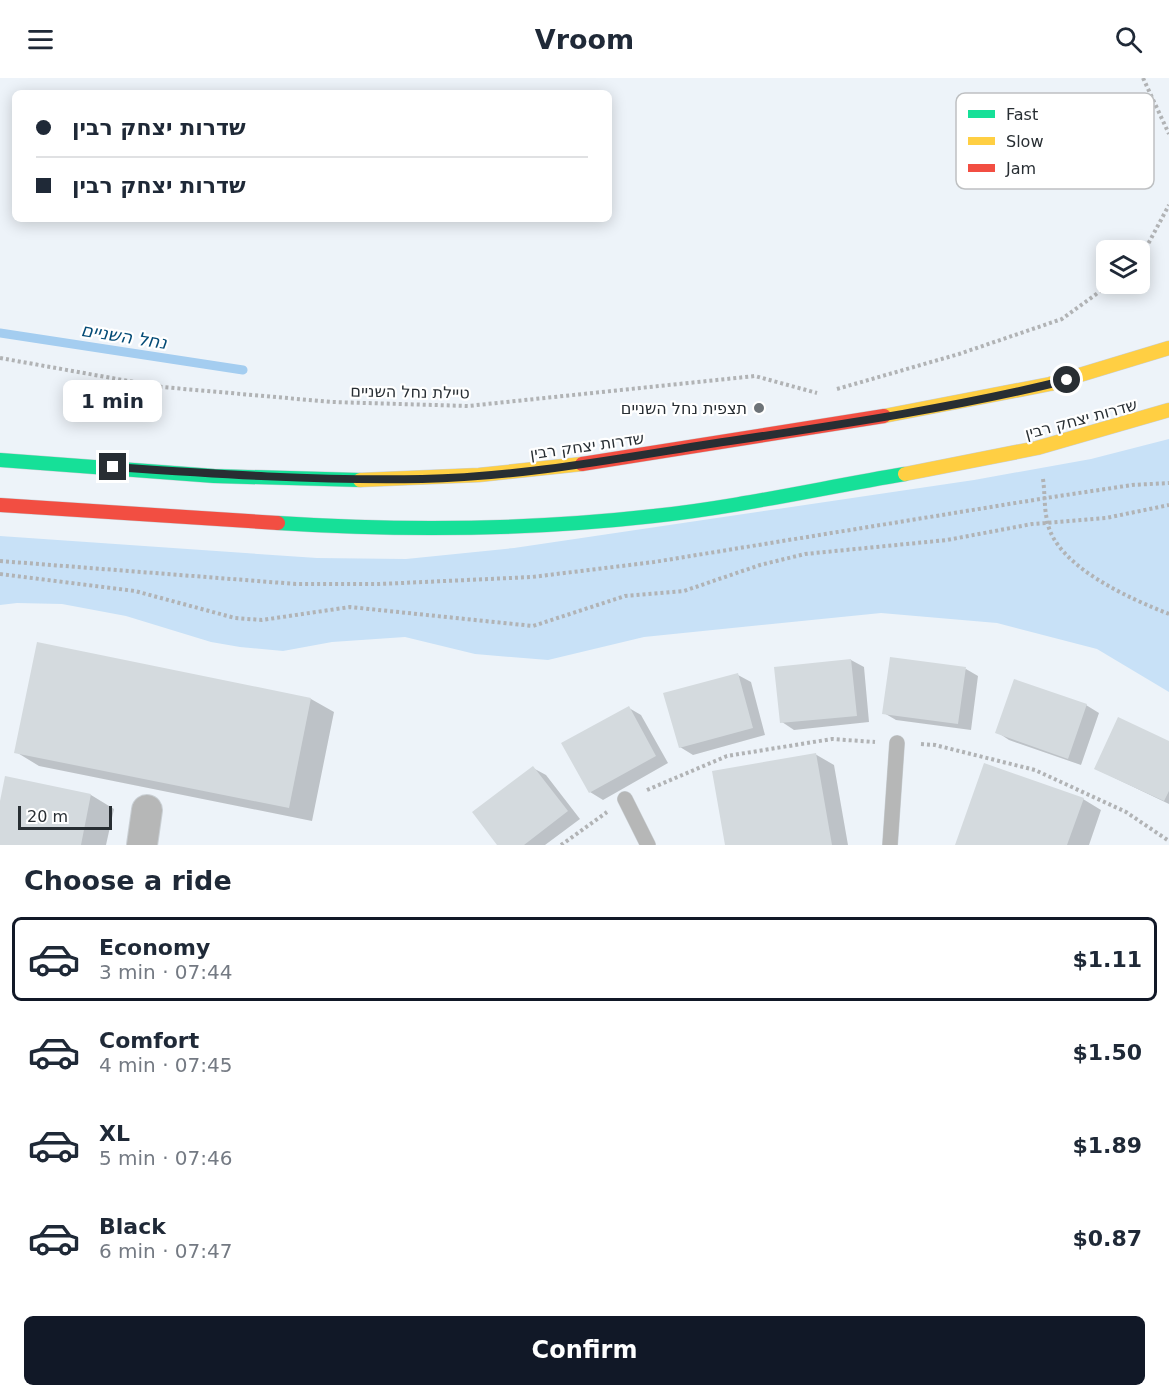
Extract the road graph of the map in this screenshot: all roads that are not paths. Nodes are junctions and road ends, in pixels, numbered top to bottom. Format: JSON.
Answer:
{"nodes":[{"id":1,"x":1169,"y":348,"type":"edge"},
{"id":2,"x":1169,"y":410,"type":"edge"},
{"id":3,"x":0,"y":460,"type":"edge"},
{"id":4,"x":0,"y":505,"type":"edge"},
{"id":5,"x":897,"y":743,"type":"road end"},
{"id":6,"x":625,"y":799,"type":"road end"},
{"id":7,"x":147,"y":810,"type":"dead end"},
{"id":8,"x":142,"y":845,"type":"edge"},
{"id":9,"x":648,"y":845,"type":"edge"},
{"id":10,"x":890,"y":845,"type":"edge"}],
"edges":[{"from":1,"to":3,"type":"main road","name":"שדרות יצחק רבין"},
{"from":2,"to":4,"type":"main road","name":"שדרות יצחק רבין"},
{"from":5,"to":10,"type":"lane"},
{"from":6,"to":9,"type":"lane"},
{"from":7,"to":8,"type":"street"}]}
